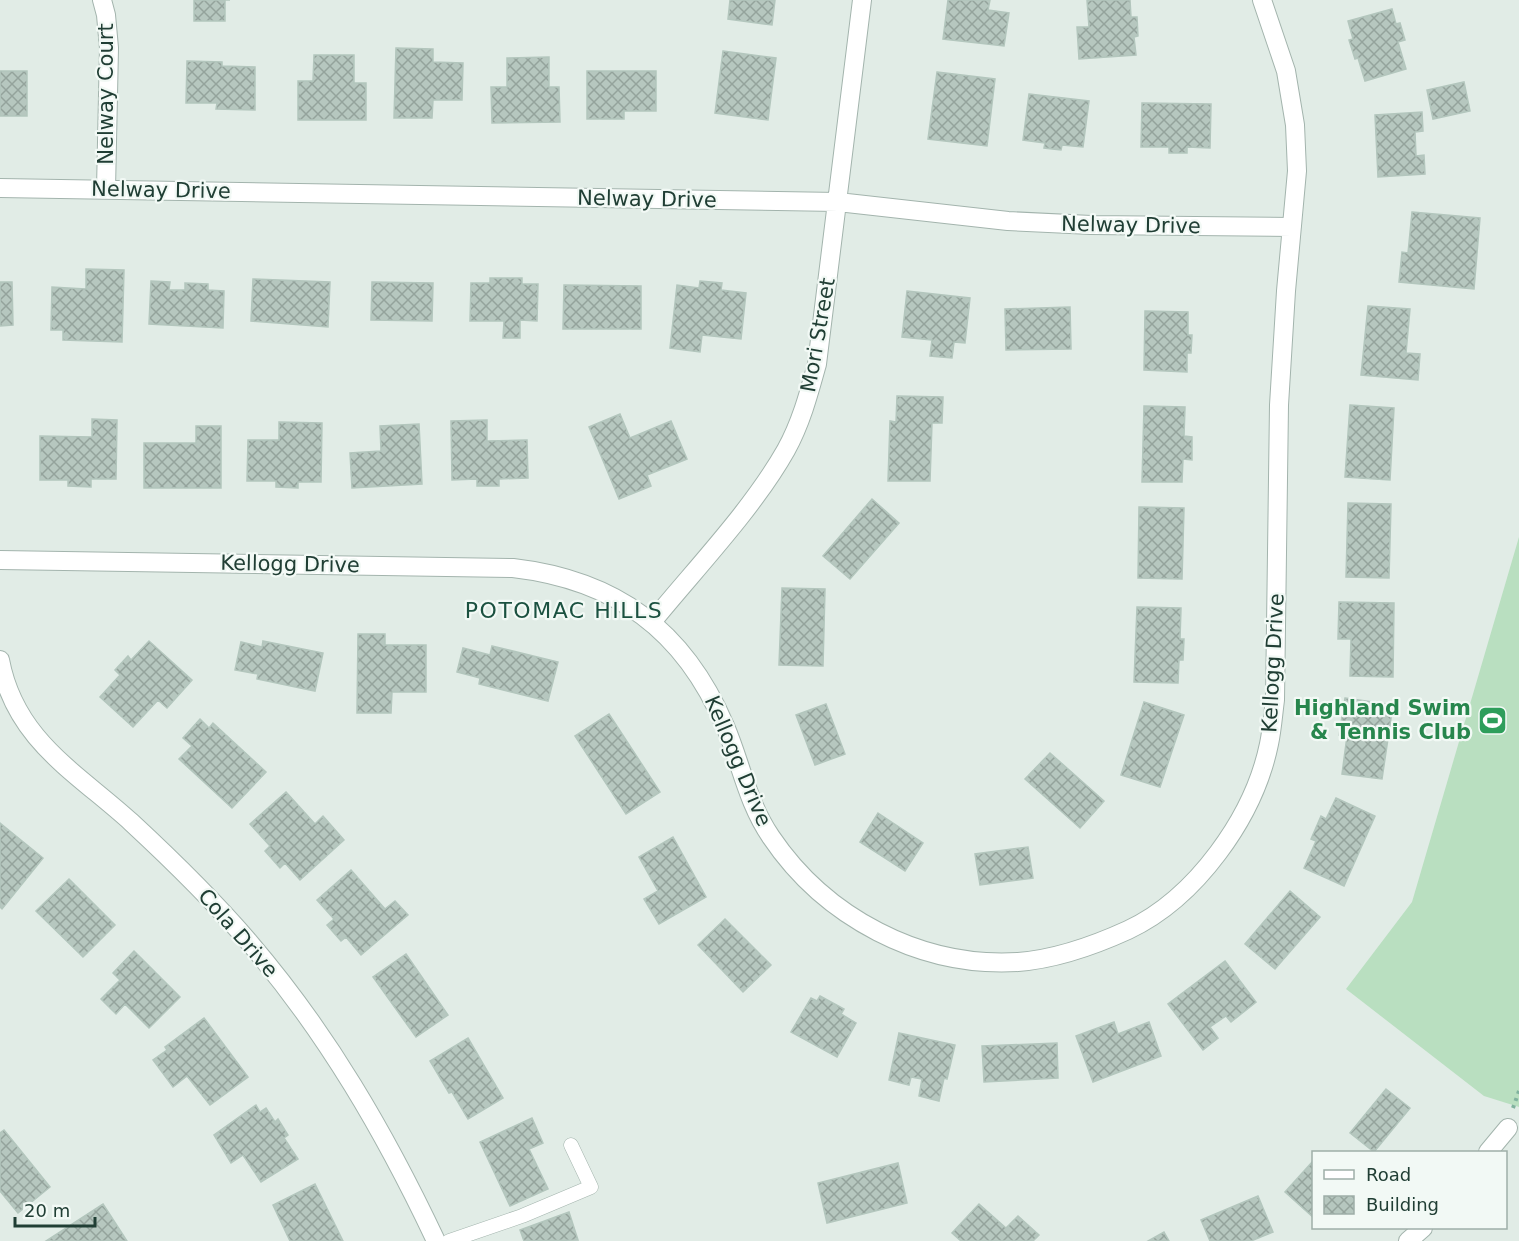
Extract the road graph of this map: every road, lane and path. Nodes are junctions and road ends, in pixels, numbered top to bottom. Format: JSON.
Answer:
{"nodes":[{"id":1,"x":102,"y":0,"type":"edge"},
{"id":2,"x":862,"y":0,"type":"edge"},
{"id":3,"x":1262,"y":0,"type":"edge"},
{"id":4,"x":0,"y":188,"type":"edge"},
{"id":5,"x":106,"y":189,"type":"junction"},
{"id":6,"x":838,"y":202,"type":"junction"},
{"id":7,"x":1292,"y":227,"type":"junction"},
{"id":8,"x":0,"y":560,"type":"edge"},
{"id":9,"x":652,"y":622,"type":"junction"},
{"id":10,"x":0,"y":660,"type":"edge"},
{"id":11,"x":1508,"y":1128,"type":"dead end"},
{"id":12,"x":571,"y":1145,"type":"dead end"},
{"id":13,"x":1489,"y":1151,"type":"edge"},
{"id":14,"x":1421,"y":1229,"type":"edge"},
{"id":15,"x":436,"y":1241,"type":"edge"},
{"id":16,"x":449,"y":1241,"type":"edge"},
{"id":17,"x":1408,"y":1241,"type":"edge"}],
"edges":[{"from":1,"to":5,"type":"street","name":"Nelway Court"},
{"from":2,"to":6,"type":"street","name":"Mori Street"},
{"from":3,"to":7,"type":"street","name":"Kellogg Drive"},
{"from":4,"to":5,"type":"street","name":"Nelway Drive"},
{"from":5,"to":6,"type":"street","name":"Nelway Drive"},
{"from":6,"to":7,"type":"street","name":"Nelway Drive"},
{"from":6,"to":9,"type":"street","name":"Mori Street"},
{"from":7,"to":9,"type":"street","name":"Kellogg Drive"},
{"from":8,"to":9,"type":"street","name":"Kellogg Drive"},
{"from":10,"to":15,"type":"street","name":"Cola Drive"},
{"from":11,"to":13,"type":"street"},
{"from":12,"to":16,"type":"lane"},
{"from":14,"to":17,"type":"street"}]}
